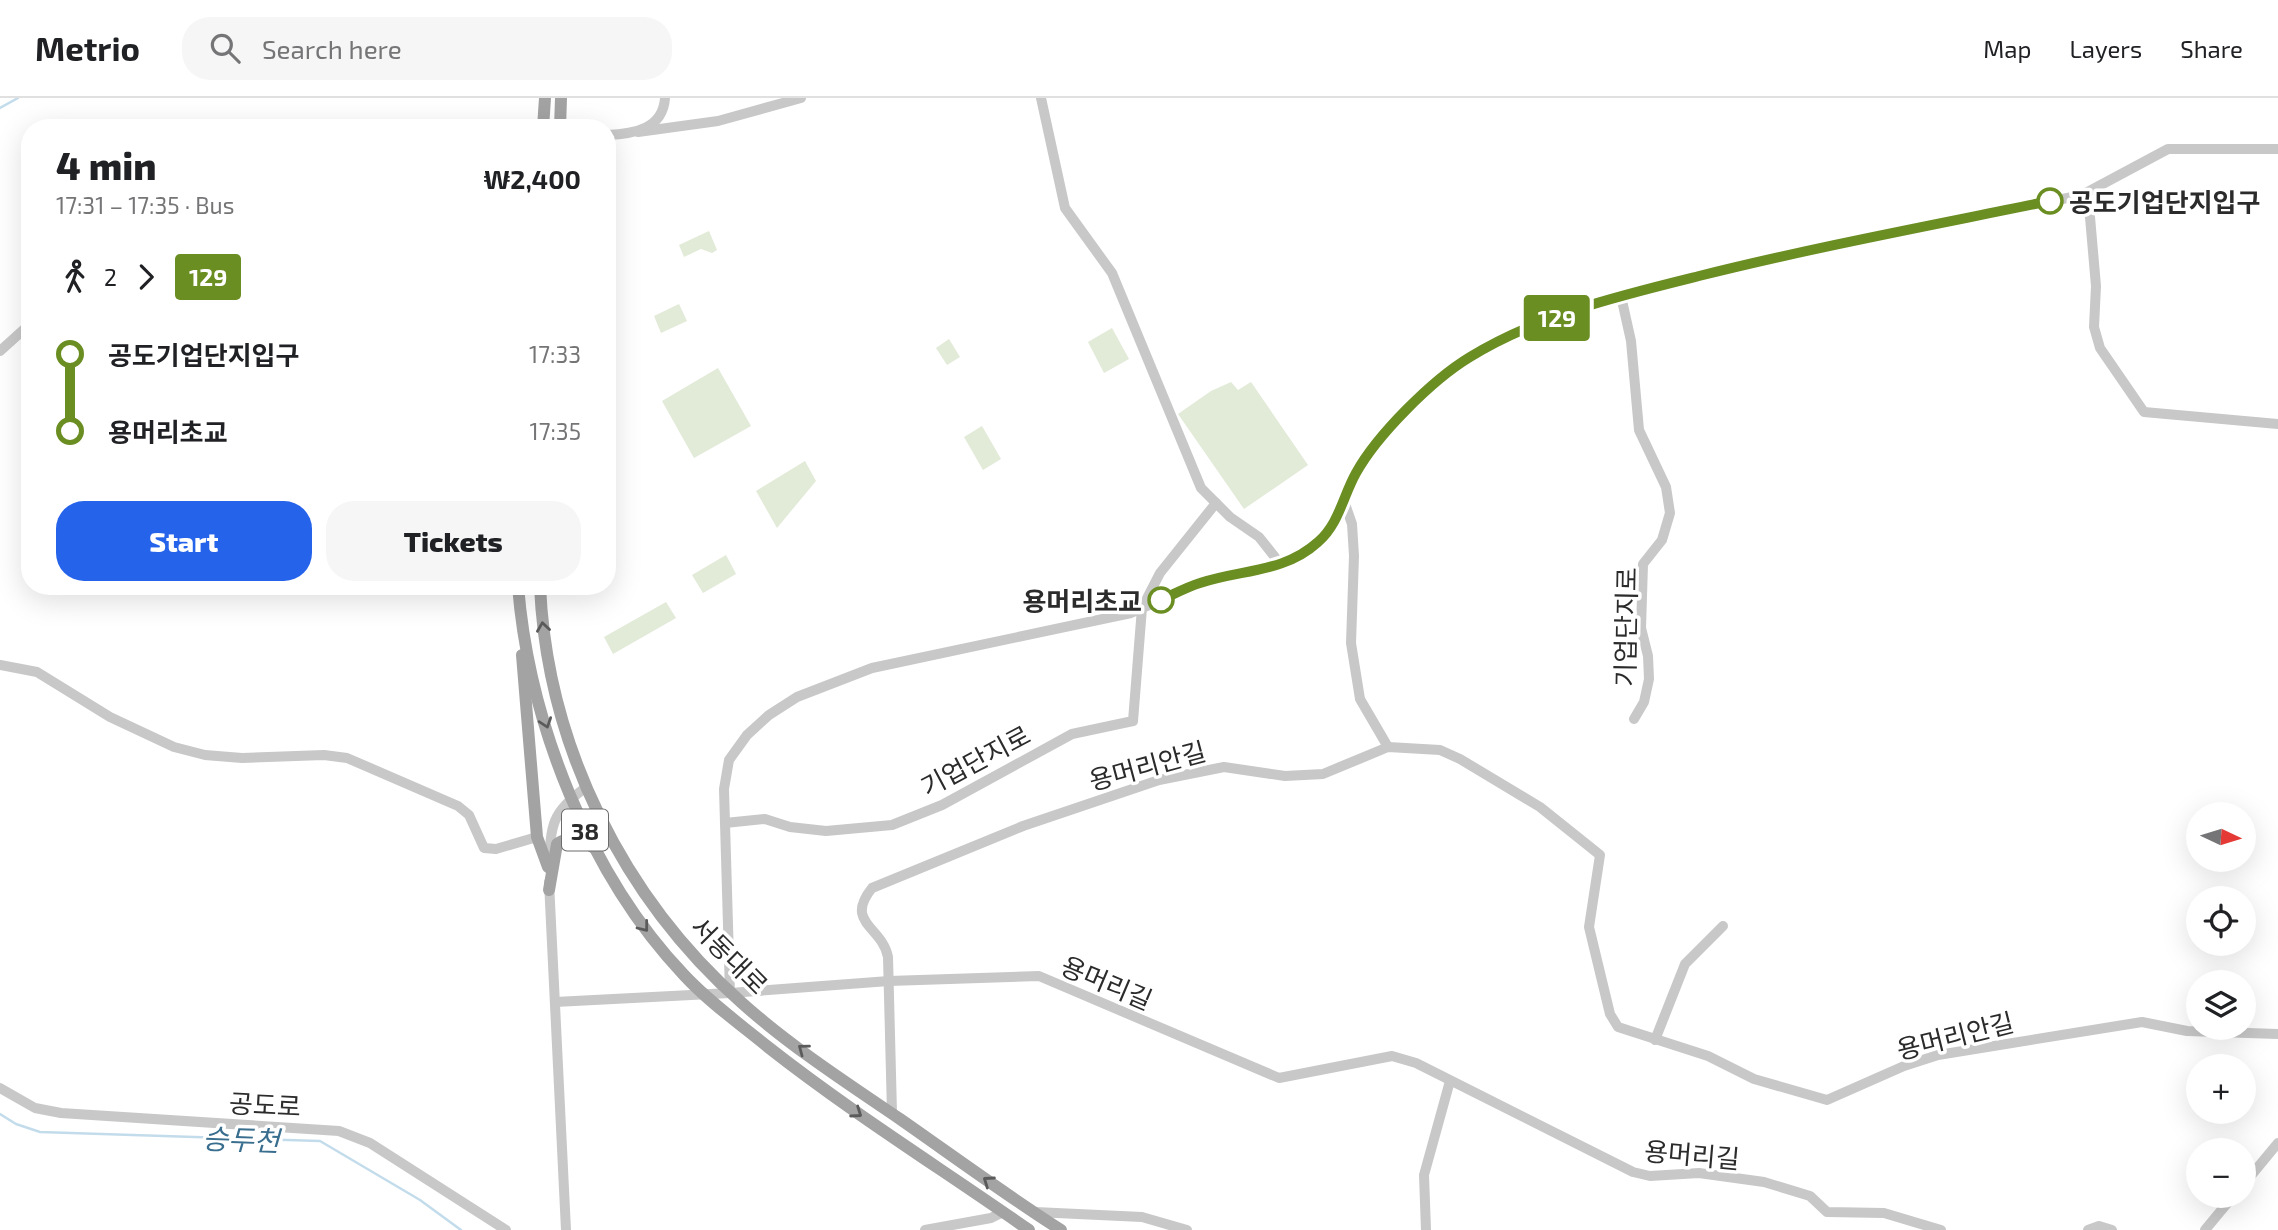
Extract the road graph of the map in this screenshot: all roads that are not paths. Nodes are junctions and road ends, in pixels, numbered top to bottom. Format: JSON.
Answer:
{"nodes":[{"id":1,"x":545,"y":98,"type":"edge"},
{"id":2,"x":561,"y":98,"type":"edge"},
{"id":3,"x":665,"y":98,"type":"edge"},
{"id":4,"x":801,"y":98,"type":"edge"},
{"id":5,"x":1041,"y":98,"type":"edge"},
{"id":6,"x":544,"y":119,"type":"edge"},
{"id":7,"x":560,"y":119,"type":"edge"},
{"id":8,"x":638,"y":132,"type":"junction"},
{"id":9,"x":616,"y":134,"type":"edge"},
{"id":10,"x":2278,"y":149,"type":"edge"},
{"id":11,"x":2082,"y":195,"type":"junction"},
{"id":12,"x":1621,"y":296,"type":"junction"},
{"id":13,"x":21,"y":332,"type":"edge"},
{"id":14,"x":0,"y":351,"type":"edge"},
{"id":15,"x":2278,"y":424,"type":"edge"},
{"id":16,"x":1344,"y":501,"type":"junction"},
{"id":17,"x":1216,"y":503,"type":"junction"},
{"id":18,"x":1282,"y":566,"type":"junction"},
{"id":19,"x":519,"y":595,"type":"edge"},
{"id":20,"x":541,"y":595,"type":"edge"},
{"id":21,"x":1142,"y":608,"type":"junction"},
{"id":22,"x":522,"y":634,"type":"junction"},
{"id":23,"x":0,"y":664,"type":"edge"},
{"id":24,"x":1634,"y":719,"type":"dead end"},
{"id":25,"x":1388,"y":747,"type":"junction"},
{"id":26,"x":585,"y":788,"type":"junction"},
{"id":27,"x":572,"y":798,"type":"junction"},
{"id":28,"x":725,"y":823,"type":"junction"},
{"id":29,"x":537,"y":837,"type":"junction"},
{"id":30,"x":596,"y":849,"type":"junction"},
{"id":31,"x":548,"y":867,"type":"junction"},
{"id":32,"x":549,"y":890,"type":"junction"},
{"id":33,"x":1723,"y":926,"type":"dead end"},
{"id":34,"x":889,"y":981,"type":"junction"},
{"id":35,"x":730,"y":993,"type":"junction"},
{"id":36,"x":707,"y":995,"type":"junction"},
{"id":37,"x":555,"y":1002,"type":"junction"},
{"id":38,"x":2278,"y":1034,"type":"edge"},
{"id":39,"x":1656,"y":1040,"type":"junction"},
{"id":40,"x":1450,"y":1081,"type":"junction"},
{"id":41,"x":0,"y":1088,"type":"edge"},
{"id":42,"x":891,"y":1114,"type":"junction"},
{"id":43,"x":2278,"y":1143,"type":"edge"},
{"id":44,"x":2256,"y":1170,"type":"edge"},
{"id":45,"x":2223,"y":1208,"type":"edge"},
{"id":46,"x":1008,"y":1216,"type":"junction"},
{"id":47,"x":1039,"y":1216,"type":"junction"},
{"id":48,"x":506,"y":1230,"type":"edge"},
{"id":49,"x":566,"y":1230,"type":"edge"},
{"id":50,"x":925,"y":1230,"type":"edge"},
{"id":51,"x":1029,"y":1230,"type":"edge"},
{"id":52,"x":1061,"y":1230,"type":"edge"},
{"id":53,"x":1187,"y":1230,"type":"edge"},
{"id":54,"x":1426,"y":1230,"type":"edge"},
{"id":55,"x":1941,"y":1230,"type":"edge"},
{"id":56,"x":2088,"y":1230,"type":"edge"},
{"id":57,"x":2112,"y":1230,"type":"edge"},
{"id":58,"x":2204,"y":1230,"type":"edge"}],
"edges":[{"from":1,"to":6,"type":"main road"},
{"from":2,"to":7,"type":"main road"},
{"from":3,"to":8,"type":"street"},
{"from":4,"to":8,"type":"street"},
{"from":5,"to":17,"type":"street"},
{"from":8,"to":9,"type":"street"},
{"from":10,"to":11,"type":"street"},
{"from":11,"to":12,"type":"street"},
{"from":11,"to":15,"type":"street"},
{"from":12,"to":16,"type":"street"},
{"from":12,"to":24,"type":"street","name":"기업단지로"},
{"from":13,"to":14,"type":"street"},
{"from":16,"to":18,"type":"street"},
{"from":16,"to":25,"type":"street"},
{"from":17,"to":18,"type":"street"},
{"from":17,"to":21,"type":"street"},
{"from":18,"to":21,"type":"street"},
{"from":19,"to":22,"type":"main road","name":"서동대로","number":"38"},
{"from":26,"to":20,"type":"main road","name":"서동대로","number":"38","one_way":true},
{"from":21,"to":28,"type":"street"},
{"from":21,"to":28,"type":"street","name":"기업단지로"},
{"from":22,"to":27,"type":"main road","name":"서동대로","number":"38","one_way":true},
{"from":22,"to":29,"type":"main road"},
{"from":23,"to":29,"type":"street"},
{"from":25,"to":34,"type":"street","name":"용머리안길"},
{"from":25,"to":39,"type":"street","name":"용머리안길"},
{"from":26,"to":27,"type":"street"},
{"from":26,"to":35,"type":"main road","name":"서동대로","number":"38"},
{"from":27,"to":30,"type":"main road","name":"서동대로","number":"38"},
{"from":27,"to":31,"type":"street"},
{"from":28,"to":35,"type":"street"},
{"from":29,"to":31,"type":"main road"},
{"from":30,"to":32,"type":"main road"},
{"from":30,"to":36,"type":"main road","name":"서동대로","number":"38","one_way":true},
{"from":31,"to":32,"type":"street"},
{"from":32,"to":37,"type":"street"},
{"from":33,"to":39,"type":"street"},
{"from":34,"to":35,"type":"street","name":"용머리길"},
{"from":34,"to":40,"type":"street","name":"용머리길"},
{"from":34,"to":42,"type":"street","name":"용머리안길"},
{"from":35,"to":36,"type":"street"},
{"from":42,"to":35,"type":"main road","name":"서동대로","number":"38","one_way":true},
{"from":36,"to":37,"type":"street"},
{"from":36,"to":46,"type":"main road","name":"서동대로","number":"38","one_way":true},
{"from":37,"to":49,"type":"street"},
{"from":38,"to":39,"type":"street","name":"용머리안길"},
{"from":40,"to":54,"type":"street"},
{"from":40,"to":55,"type":"street","name":"용머리길"},
{"from":41,"to":48,"type":"street","name":"공도로"},
{"from":47,"to":42,"type":"main road","name":"서동대로","number":"38","one_way":true},
{"from":43,"to":44,"type":"street"},
{"from":45,"to":58,"type":"street"},
{"from":46,"to":50,"type":"street"},
{"from":46,"to":51,"type":"main road","name":"서동대로","number":"38"},
{"from":47,"to":52,"type":"main road","name":"서동대로","number":"38"},
{"from":47,"to":53,"type":"street"},
{"from":56,"to":57,"type":"street"}]}
